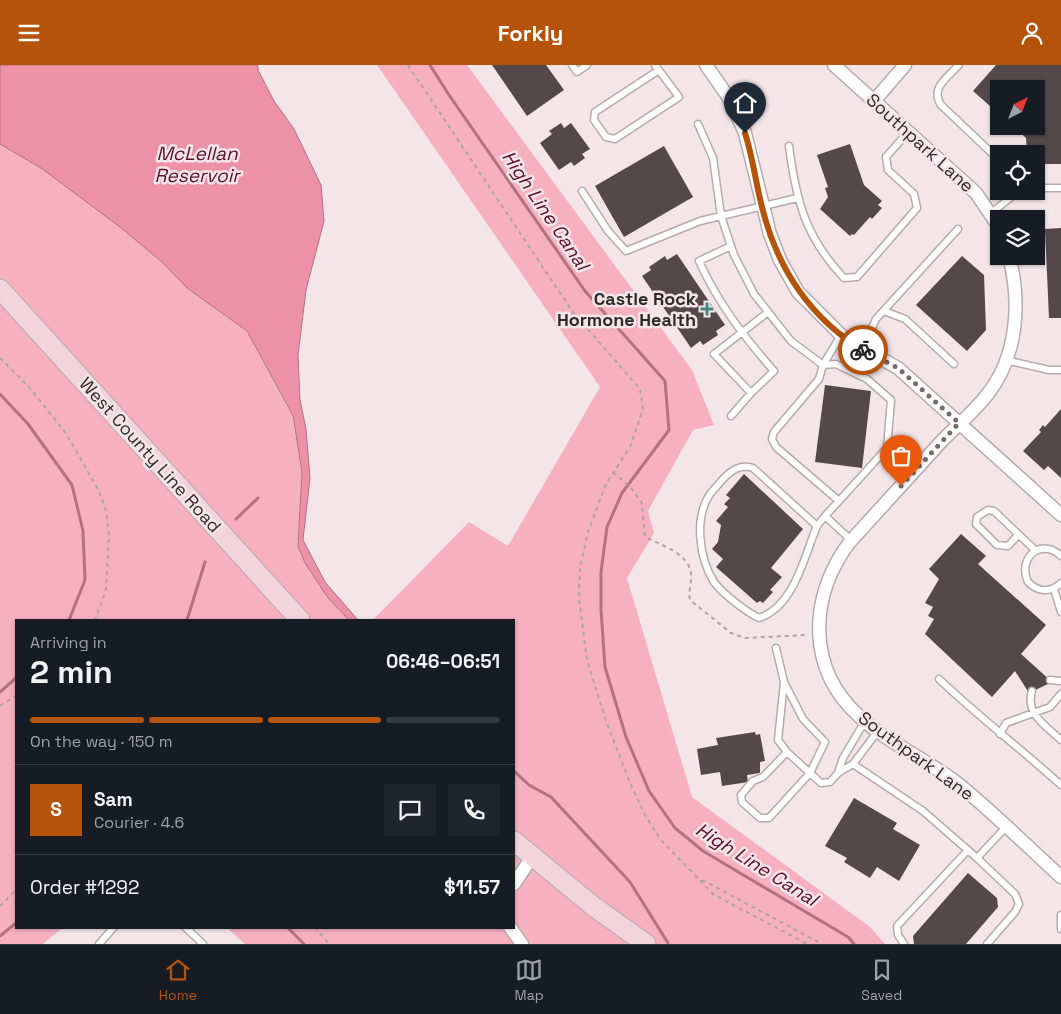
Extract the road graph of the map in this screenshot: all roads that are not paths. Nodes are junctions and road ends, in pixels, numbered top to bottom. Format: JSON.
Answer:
{"nodes":[{"id":1,"x":572,"y":65,"type":"edge"},
{"id":2,"x":587,"y":65,"type":"edge"},
{"id":3,"x":834,"y":65,"type":"edge"},
{"id":4,"x":905,"y":65,"type":"edge"},
{"id":5,"x":959,"y":65,"type":"edge"},
{"id":6,"x":710,"y":66,"type":"edge"},
{"id":7,"x":657,"y":67,"type":"edge"},
{"id":8,"x":874,"y":101,"type":"junction"},
{"id":9,"x":698,"y":124,"type":"dead end"},
{"id":10,"x":908,"y":131,"type":"junction"},
{"id":11,"x":789,"y":146,"type":"dead end"},
{"id":12,"x":990,"y":152,"type":"edge"},
{"id":13,"x":1045,"y":188,"type":"edge"},
{"id":14,"x":1061,"y":188,"type":"edge"},
{"id":15,"x":582,"y":191,"type":"dead end"},
{"id":16,"x":797,"y":198,"type":"junction"},
{"id":17,"x":1008,"y":200,"type":"edge"},
{"id":18,"x":762,"y":207,"type":"junction"},
{"id":19,"x":995,"y":210,"type":"edge"},
{"id":20,"x":990,"y":212,"type":"edge"},
{"id":21,"x":721,"y":216,"type":"junction"},
{"id":22,"x":958,"y":229,"type":"dead end"},
{"id":23,"x":731,"y":246,"type":"junction"},
{"id":24,"x":1010,"y":265,"type":"edge"},
{"id":25,"x":0,"y":289,"type":"edge"},
{"id":26,"x":884,"y":311,"type":"junction"},
{"id":27,"x":767,"y":313,"type":"junction"},
{"id":28,"x":741,"y":333,"type":"junction"},
{"id":29,"x":841,"y":335,"type":"junction"},
{"id":30,"x":862,"y":349,"type":"junction"},
{"id":31,"x":1006,"y":360,"type":"junction"},
{"id":32,"x":954,"y":364,"type":"dead end"},
{"id":33,"x":823,"y":365,"type":"junction"},
{"id":34,"x":1061,"y":370,"type":"edge"},
{"id":35,"x":752,"y":393,"type":"junction"},
{"id":36,"x":731,"y":416,"type":"dead end"},
{"id":37,"x":959,"y":423,"type":"junction"},
{"id":38,"x":839,"y":501,"type":"junction"},
{"id":39,"x":1061,"y":515,"type":"edge"},
{"id":40,"x":825,"y":516,"type":"junction"},
{"id":41,"x":817,"y":526,"type":"junction"},
{"id":42,"x":1018,"y":535,"type":"junction"},
{"id":43,"x":851,"y":540,"type":"junction"},
{"id":44,"x":1036,"y":551,"type":"junction"},
{"id":45,"x":1061,"y":554,"type":"edge"},
{"id":46,"x":1061,"y":583,"type":"edge"},
{"id":47,"x":1054,"y":589,"type":"junction"},
{"id":48,"x":1061,"y":612,"type":"edge"},
{"id":49,"x":299,"y":619,"type":"edge"},
{"id":50,"x":776,"y":648,"type":"dead end"},
{"id":51,"x":939,"y":679,"type":"dead end"},
{"id":52,"x":1050,"y":680,"type":"dead end"},
{"id":53,"x":1061,"y":681,"type":"edge"},
{"id":54,"x":784,"y":682,"type":"junction"},
{"id":55,"x":1032,"y":691,"type":"dead end"},
{"id":56,"x":1060,"y":697,"type":"edge"},
{"id":57,"x":1033,"y":714,"type":"junction"},
{"id":58,"x":866,"y":721,"type":"junction"},
{"id":59,"x":879,"y":730,"type":"junction"},
{"id":60,"x":1000,"y":734,"type":"junction"},
{"id":61,"x":1061,"y":740,"type":"edge"},
{"id":62,"x":787,"y":752,"type":"junction"},
{"id":63,"x":853,"y":764,"type":"junction"},
{"id":64,"x":810,"y":773,"type":"junction"},
{"id":65,"x":838,"y":773,"type":"junction"},
{"id":66,"x":1061,"y":785,"type":"edge"},
{"id":67,"x":1006,"y":827,"type":"junction"},
{"id":68,"x":515,"y":842,"type":"edge"},
{"id":69,"x":968,"y":850,"type":"junction"},
{"id":70,"x":532,"y":857,"type":"junction"},
{"id":71,"x":977,"y":858,"type":"junction"},
{"id":72,"x":1061,"y":877,"type":"edge"},
{"id":73,"x":515,"y":882,"type":"edge"},
{"id":74,"x":1061,"y":915,"type":"edge"},
{"id":75,"x":112,"y":929,"type":"edge"},
{"id":76,"x":187,"y":929,"type":"edge"},
{"id":77,"x":511,"y":929,"type":"edge"},
{"id":78,"x":1061,"y":929,"type":"edge"},
{"id":79,"x":99,"y":944,"type":"edge"},
{"id":80,"x":203,"y":944,"type":"edge"},
{"id":81,"x":522,"y":944,"type":"edge"},
{"id":82,"x":646,"y":944,"type":"edge"},
{"id":83,"x":904,"y":944,"type":"edge"},
{"id":84,"x":987,"y":944,"type":"edge"}],
"edges":[{"from":1,"to":2,"type":"lane"},
{"from":3,"to":8,"type":"street","name":"Southpark Lane"},
{"from":4,"to":8,"type":"street"},
{"from":5,"to":12,"type":"lane"},
{"from":6,"to":18,"type":"street"},
{"from":7,"to":7,"type":"lane"},
{"from":8,"to":10,"type":"street","name":"Southpark Lane"},
{"from":9,"to":21,"type":"lane"},
{"from":10,"to":16,"type":"lane"},
{"from":10,"to":20,"type":"street","name":"Southpark Lane"},
{"from":11,"to":16,"type":"lane"},
{"from":13,"to":14,"type":"lane"},
{"from":15,"to":21,"type":"lane"},
{"from":16,"to":18,"type":"lane"},
{"from":17,"to":19,"type":"lane"},
{"from":18,"to":21,"type":"lane"},
{"from":18,"to":29,"type":"street"},
{"from":21,"to":23,"type":"lane"},
{"from":22,"to":26,"type":"lane"},
{"from":23,"to":27,"type":"lane"},
{"from":23,"to":28,"type":"lane"},
{"from":24,"to":31,"type":"street","name":"Southpark Lane"},
{"from":25,"to":49,"type":"main road","name":"West County Line Road"},
{"from":26,"to":30,"type":"lane"},
{"from":26,"to":32,"type":"lane"},
{"from":27,"to":28,"type":"lane"},
{"from":27,"to":33,"type":"lane"},
{"from":28,"to":35,"type":"lane"},
{"from":28,"to":35,"type":"lane"},
{"from":29,"to":30,"type":"street"},
{"from":29,"to":33,"type":"lane"},
{"from":30,"to":37,"type":"street"},
{"from":31,"to":34,"type":"lane"},
{"from":31,"to":37,"type":"street","name":"Southpark Lane"},
{"from":33,"to":38,"type":"lane"},
{"from":33,"to":38,"type":"lane"},
{"from":35,"to":36,"type":"lane"},
{"from":37,"to":39,"type":"street"},
{"from":37,"to":43,"type":"street","name":"Southpark Lane"},
{"from":38,"to":40,"type":"lane"},
{"from":40,"to":41,"type":"lane"},
{"from":40,"to":43,"type":"lane"},
{"from":41,"to":41,"type":"lane"},
{"from":42,"to":42,"type":"lane"},
{"from":42,"to":44,"type":"lane"},
{"from":43,"to":58,"type":"street","name":"Southpark Lane"},
{"from":44,"to":45,"type":"lane"},
{"from":44,"to":47,"type":"lane"},
{"from":46,"to":47,"type":"lane"},
{"from":47,"to":48,"type":"lane"},
{"from":50,"to":54,"type":"lane"},
{"from":51,"to":60,"type":"lane"},
{"from":52,"to":53,"type":"lane"},
{"from":54,"to":62,"type":"lane"},
{"from":54,"to":64,"type":"lane"},
{"from":55,"to":57,"type":"lane"},
{"from":56,"to":57,"type":"lane"},
{"from":57,"to":60,"type":"lane"},
{"from":57,"to":61,"type":"lane"},
{"from":58,"to":59,"type":"street","name":"Southpark Lane"},
{"from":58,"to":65,"type":"lane"},
{"from":59,"to":63,"type":"lane"},
{"from":59,"to":67,"type":"street","name":"Southpark Lane"},
{"from":60,"to":66,"type":"lane"},
{"from":62,"to":64,"type":"lane"},
{"from":62,"to":64,"type":"lane"},
{"from":63,"to":65,"type":"lane"},
{"from":63,"to":69,"type":"lane"},
{"from":64,"to":65,"type":"lane"},
{"from":67,"to":71,"type":"lane"},
{"from":67,"to":72,"type":"street","name":"Southpark Lane"},
{"from":68,"to":70,"type":"main road"},
{"from":69,"to":71,"type":"lane"},
{"from":69,"to":83,"type":"lane"},
{"from":70,"to":73,"type":"street"},
{"from":70,"to":82,"type":"main road"},
{"from":71,"to":84,"type":"lane"},
{"from":74,"to":78,"type":"lane"},
{"from":75,"to":79,"type":"lane"},
{"from":76,"to":80,"type":"lane"},
{"from":77,"to":81,"type":"street"}]}
